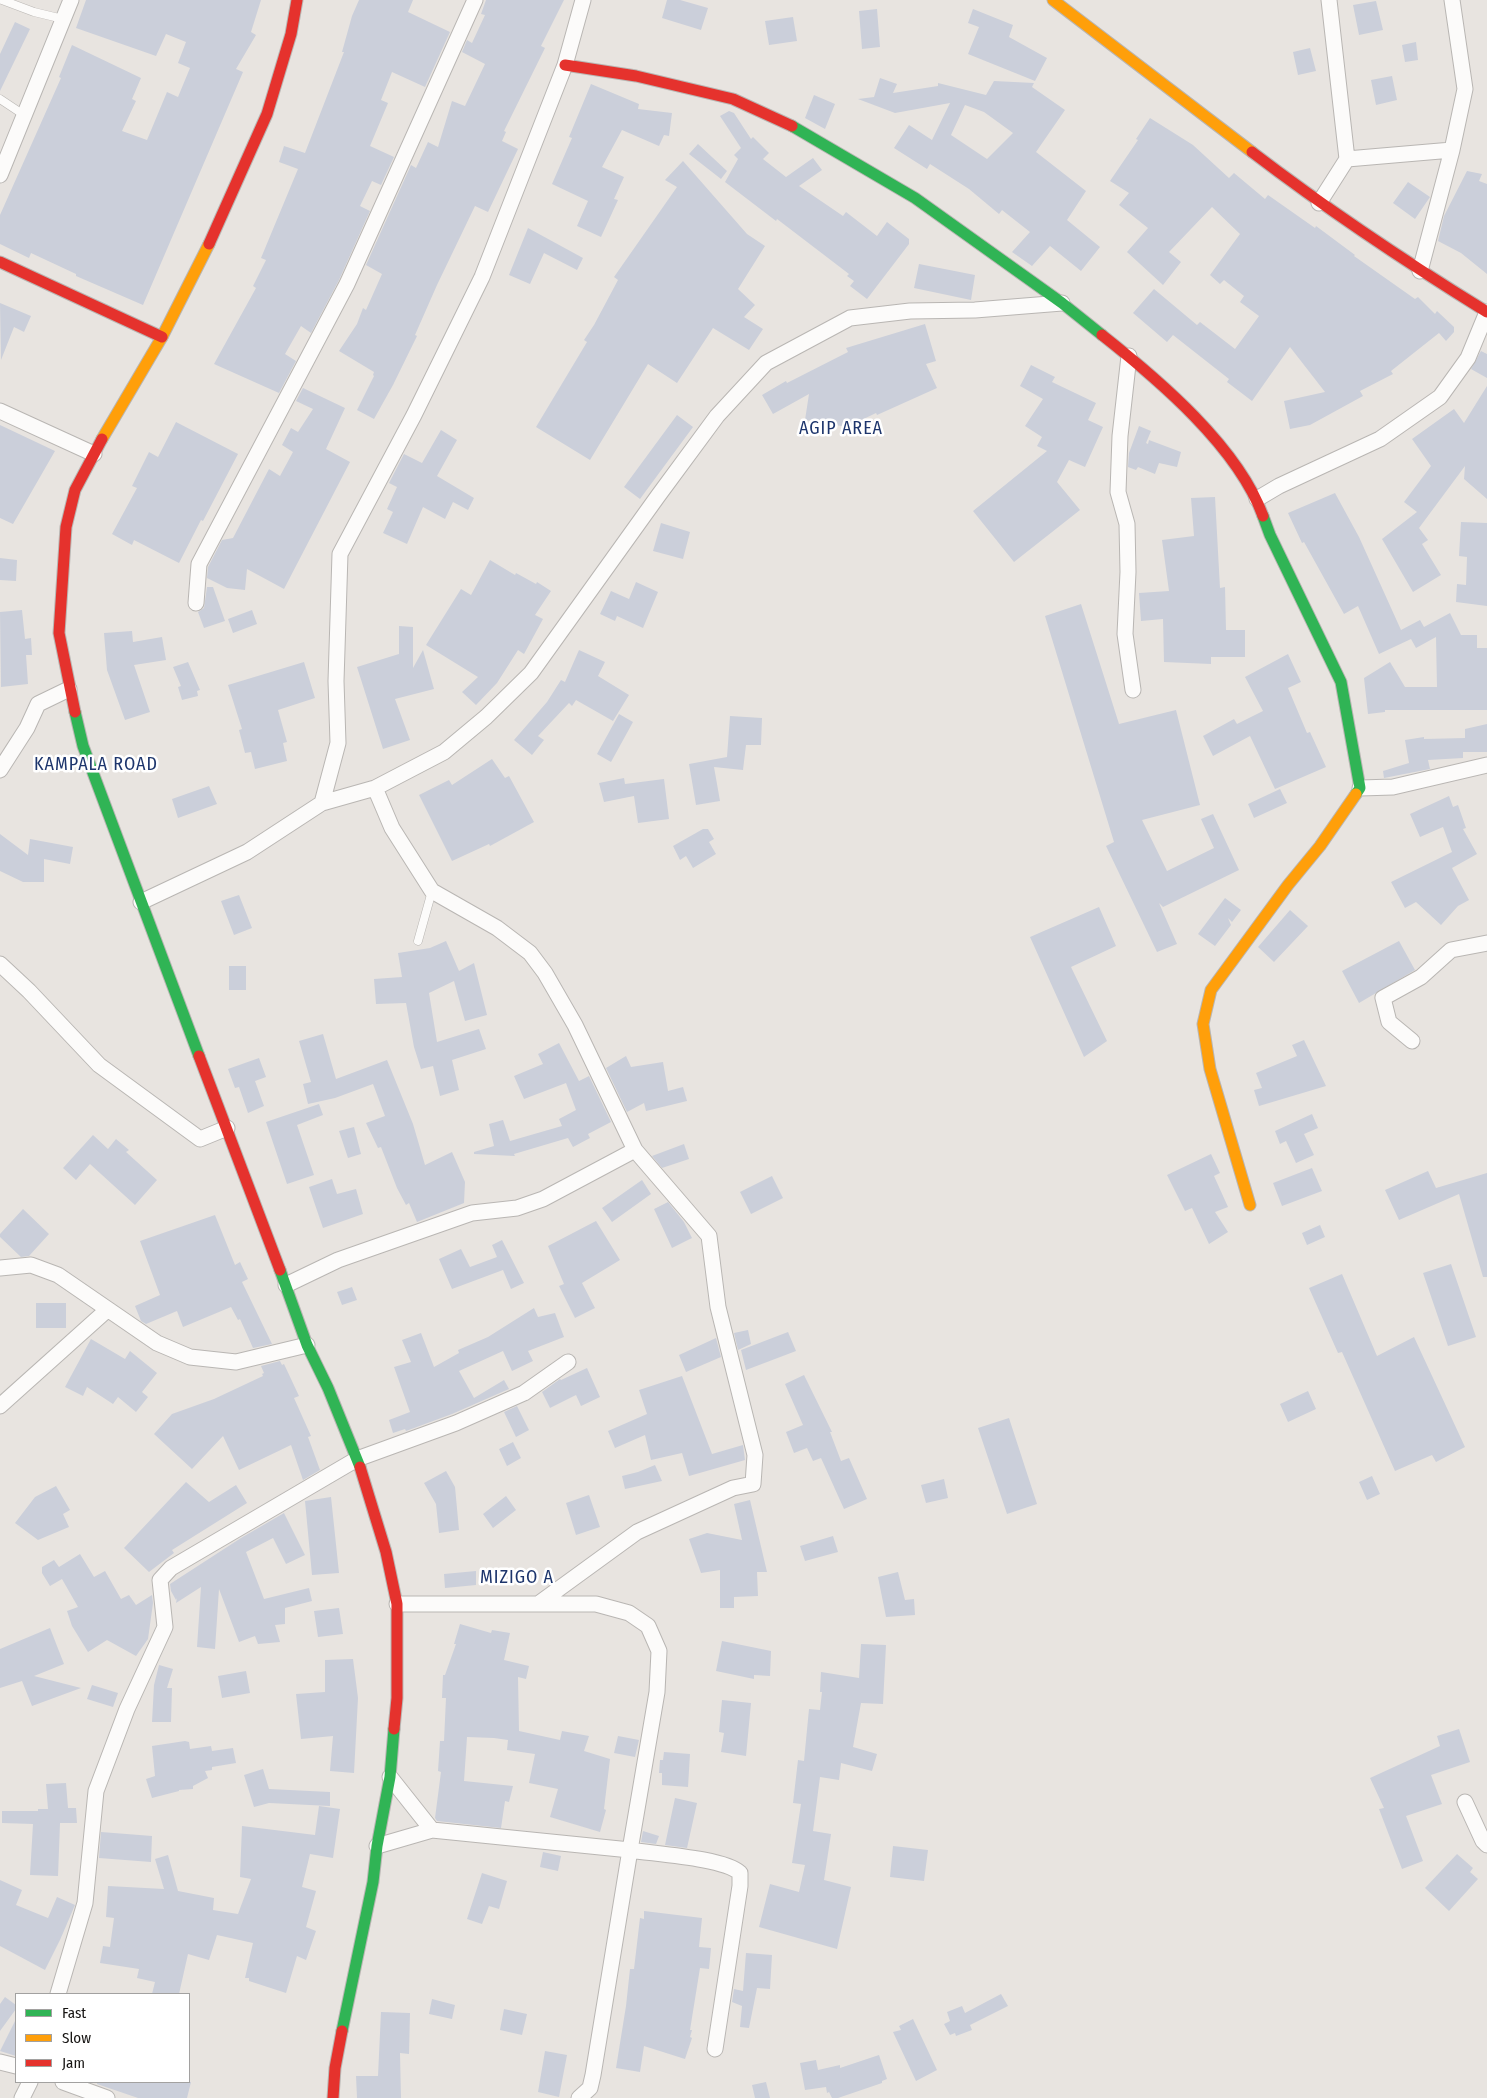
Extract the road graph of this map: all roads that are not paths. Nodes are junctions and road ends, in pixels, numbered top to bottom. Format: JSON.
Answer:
{"nodes":[{"id":1,"x":2,"y":0,"type":"edge"},
{"id":2,"x":71,"y":0,"type":"edge"},
{"id":3,"x":297,"y":0,"type":"edge"},
{"id":4,"x":475,"y":0,"type":"edge"},
{"id":5,"x":583,"y":0,"type":"edge"},
{"id":6,"x":1053,"y":0,"type":"edge"},
{"id":7,"x":1329,"y":0,"type":"edge"},
{"id":8,"x":1452,"y":0,"type":"edge"},
{"id":9,"x":64,"y":19,"type":"junction"},
{"id":10,"x":565,"y":65,"type":"junction"},
{"id":11,"x":0,"y":99,"type":"edge"},
{"id":12,"x":24,"y":115,"type":"junction"},
{"id":13,"x":1452,"y":150,"type":"junction"},
{"id":14,"x":1347,"y":159,"type":"junction"},
{"id":15,"x":0,"y":175,"type":"edge"},
{"id":16,"x":1319,"y":202,"type":"junction"},
{"id":17,"x":0,"y":262,"type":"edge"},
{"id":18,"x":1420,"y":271,"type":"junction"},
{"id":19,"x":1062,"y":303,"type":"junction"},
{"id":20,"x":1487,"y":312,"type":"edge"},
{"id":21,"x":162,"y":337,"type":"junction"},
{"id":22,"x":1129,"y":356,"type":"junction"},
{"id":23,"x":0,"y":411,"type":"edge"},
{"id":24,"x":94,"y":454,"type":"junction"},
{"id":25,"x":1256,"y":499,"type":"junction"},
{"id":26,"x":196,"y":602,"type":"dead end"},
{"id":27,"x":69,"y":689,"type":"junction"},
{"id":28,"x":1133,"y":690,"type":"dead end"},
{"id":29,"x":1487,"y":765,"type":"edge"},
{"id":30,"x":0,"y":770,"type":"edge"},
{"id":31,"x":375,"y":788,"type":"junction"},
{"id":32,"x":1360,"y":788,"type":"junction"},
{"id":33,"x":322,"y":803,"type":"junction"},
{"id":34,"x":432,"y":891,"type":"junction"},
{"id":35,"x":141,"y":902,"type":"junction"},
{"id":36,"x":418,"y":941,"type":"dead end"},
{"id":37,"x":1487,"y":943,"type":"edge"},
{"id":38,"x":0,"y":964,"type":"edge"},
{"id":39,"x":1412,"y":1041,"type":"dead end"},
{"id":40,"x":227,"y":1128,"type":"junction"},
{"id":41,"x":635,"y":1150,"type":"junction"},
{"id":42,"x":1250,"y":1205,"type":"dead end"},
{"id":43,"x":0,"y":1268,"type":"edge"},
{"id":44,"x":286,"y":1285,"type":"junction"},
{"id":45,"x":108,"y":1310,"type":"junction"},
{"id":46,"x":307,"y":1345,"type":"junction"},
{"id":47,"x":568,"y":1362,"type":"dead end"},
{"id":48,"x":0,"y":1406,"type":"edge"},
{"id":49,"x":357,"y":1459,"type":"junction"},
{"id":50,"x":397,"y":1604,"type":"junction"},
{"id":51,"x":538,"y":1604,"type":"junction"},
{"id":52,"x":390,"y":1777,"type":"junction"},
{"id":53,"x":1465,"y":1802,"type":"dead end"},
{"id":54,"x":432,"y":1830,"type":"junction"},
{"id":55,"x":1487,"y":1845,"type":"edge"},
{"id":56,"x":377,"y":1846,"type":"junction"},
{"id":57,"x":630,"y":1850,"type":"junction"},
{"id":58,"x":58,"y":1993,"type":"edge"},
{"id":59,"x":716,"y":2049,"type":"dead end"},
{"id":60,"x":0,"y":2062,"type":"edge"},
{"id":61,"x":15,"y":2066,"type":"edge"},
{"id":62,"x":30,"y":2083,"type":"edge"},
{"id":63,"x":66,"y":2083,"type":"edge"},
{"id":64,"x":22,"y":2098,"type":"edge"},
{"id":65,"x":106,"y":2098,"type":"edge"},
{"id":66,"x":333,"y":2098,"type":"edge"},
{"id":67,"x":579,"y":2098,"type":"edge"}],
"edges":[{"from":1,"to":9,"type":"lane"},
{"from":2,"to":9,"type":"street"},
{"from":3,"to":21,"type":"street"},
{"from":4,"to":26,"type":"street"},
{"from":5,"to":10,"type":"street"},
{"from":6,"to":16,"type":"street"},
{"from":7,"to":14,"type":"street"},
{"from":8,"to":13,"type":"street"},
{"from":9,"to":12,"type":"street"},
{"from":10,"to":19,"type":"street"},
{"from":10,"to":33,"type":"street"},
{"from":11,"to":12,"type":"lane"},
{"from":12,"to":15,"type":"street"},
{"from":13,"to":14,"type":"street"},
{"from":13,"to":18,"type":"street"},
{"from":14,"to":16,"type":"street"},
{"from":16,"to":18,"type":"street"},
{"from":17,"to":21,"type":"street"},
{"from":18,"to":20,"type":"street"},
{"from":19,"to":22,"type":"street"},
{"from":19,"to":31,"type":"street"},
{"from":20,"to":25,"type":"street"},
{"from":21,"to":24,"type":"street"},
{"from":22,"to":25,"type":"street"},
{"from":22,"to":28,"type":"street"},
{"from":23,"to":24,"type":"street"},
{"from":24,"to":27,"type":"street"},
{"from":25,"to":32,"type":"street"},
{"from":27,"to":30,"type":"street"},
{"from":27,"to":35,"type":"street"},
{"from":29,"to":32,"type":"street"},
{"from":31,"to":33,"type":"street"},
{"from":31,"to":34,"type":"street"},
{"from":32,"to":42,"type":"street"},
{"from":33,"to":35,"type":"street"},
{"from":34,"to":36,"type":"lane"},
{"from":34,"to":41,"type":"street"},
{"from":35,"to":40,"type":"street"},
{"from":37,"to":39,"type":"street"},
{"from":38,"to":40,"type":"street"},
{"from":40,"to":44,"type":"street"},
{"from":41,"to":44,"type":"street"},
{"from":41,"to":51,"type":"street"},
{"from":43,"to":45,"type":"street"},
{"from":44,"to":46,"type":"street"},
{"from":45,"to":46,"type":"street"},
{"from":45,"to":48,"type":"street"},
{"from":46,"to":49,"type":"street"},
{"from":47,"to":49,"type":"street"},
{"from":49,"to":50,"type":"street"},
{"from":49,"to":58,"type":"street"},
{"from":50,"to":51,"type":"street"},
{"from":50,"to":52,"type":"street"},
{"from":51,"to":57,"type":"street"},
{"from":52,"to":54,"type":"street"},
{"from":52,"to":56,"type":"street"},
{"from":53,"to":55,"type":"street"},
{"from":54,"to":56,"type":"street"},
{"from":54,"to":57,"type":"street"},
{"from":56,"to":66,"type":"street"},
{"from":57,"to":59,"type":"street"},
{"from":57,"to":67,"type":"street"},
{"from":60,"to":61,"type":"street"},
{"from":62,"to":64,"type":"street"},
{"from":63,"to":65,"type":"street"}]}
